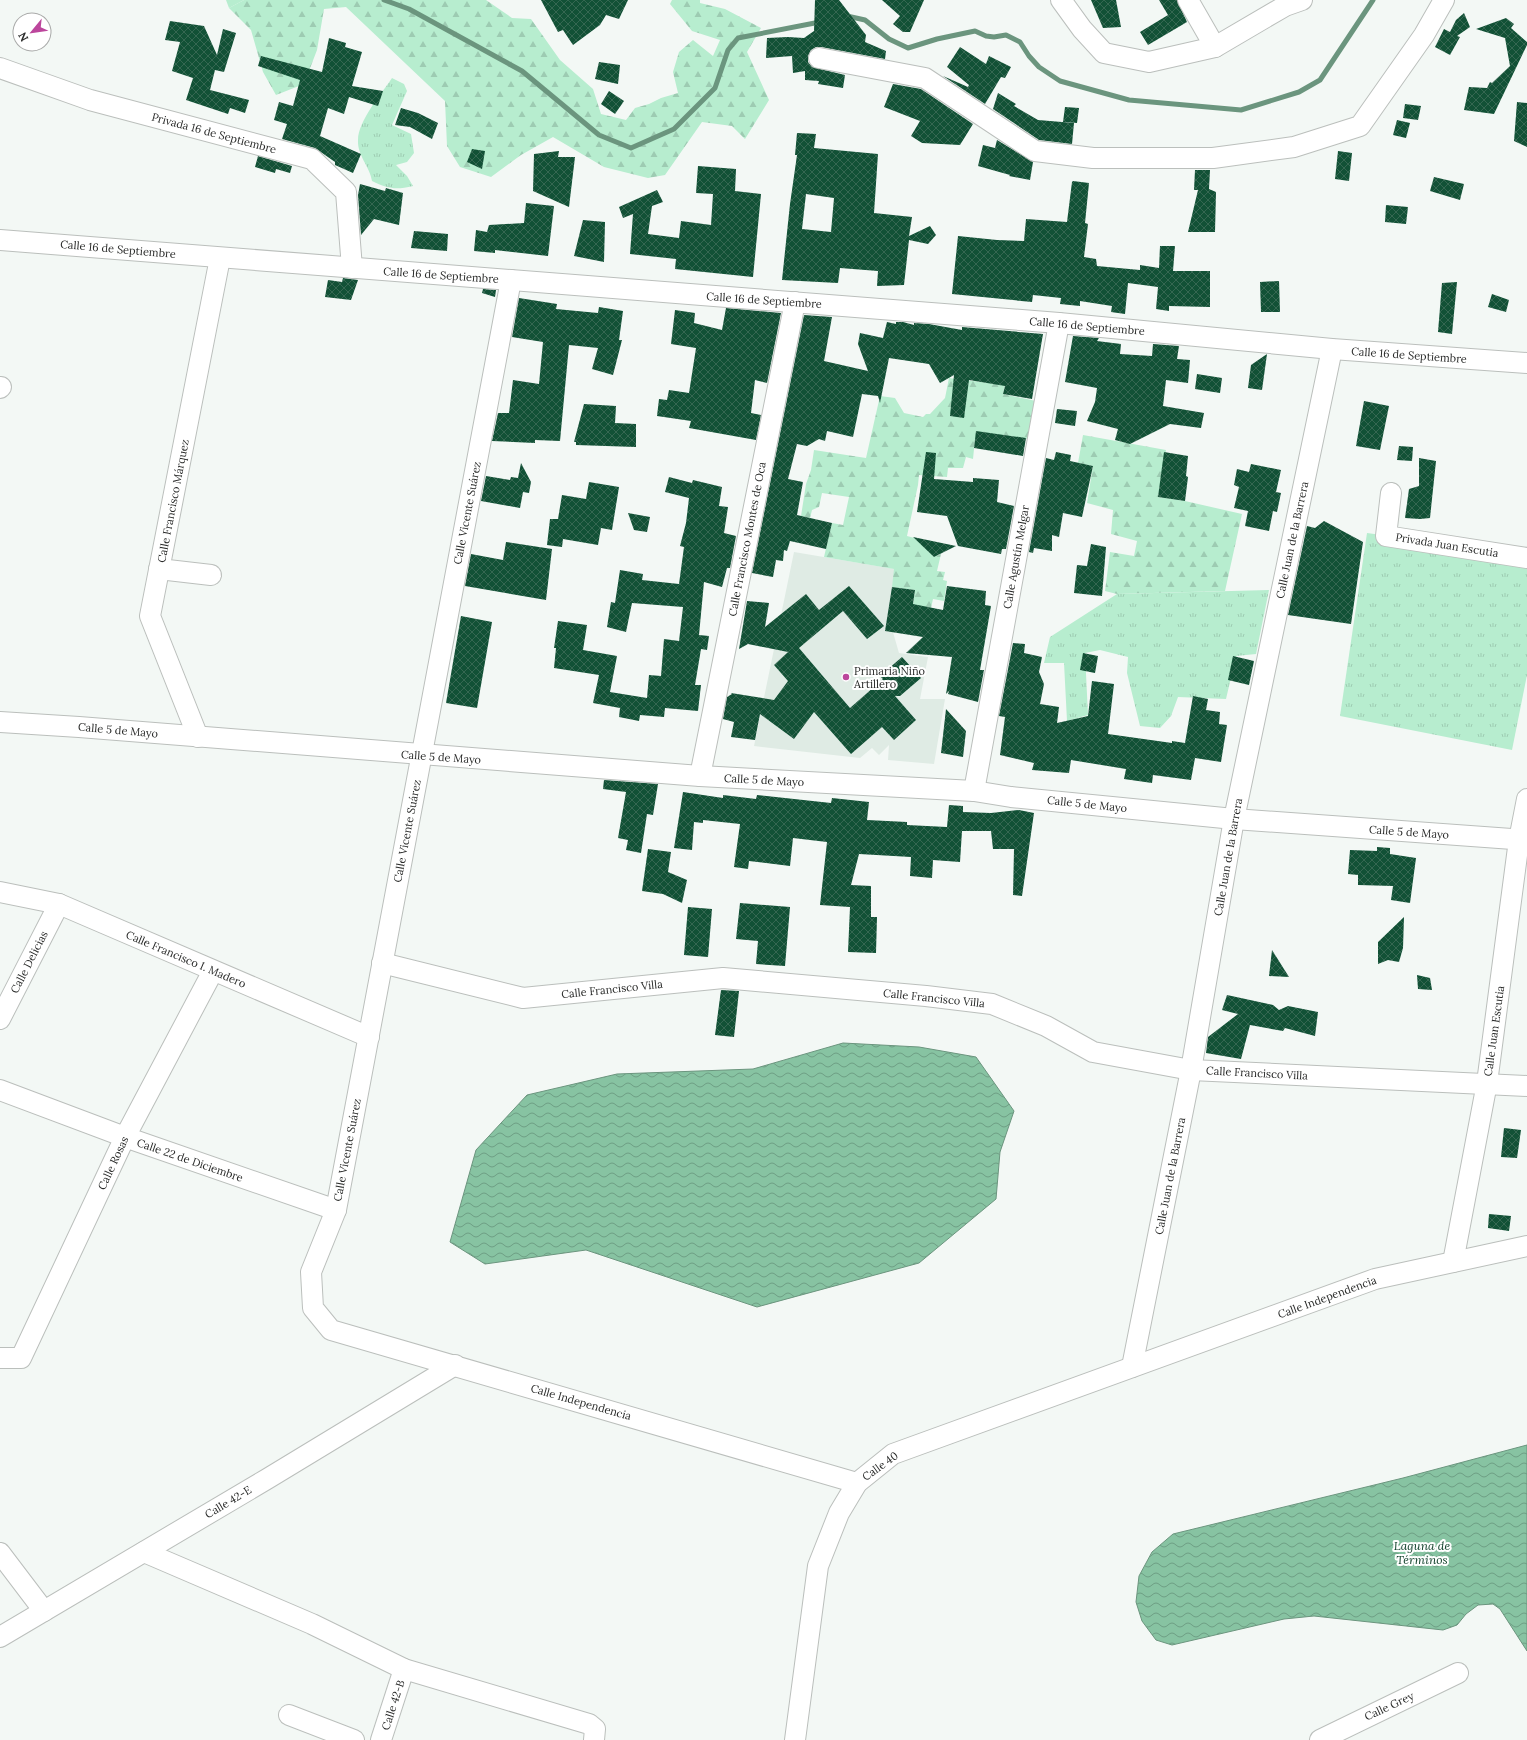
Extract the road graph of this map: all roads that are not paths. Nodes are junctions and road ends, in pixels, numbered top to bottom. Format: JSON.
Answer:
{"nodes":[{"id":1,"x":1061,"y":0,"type":"edge"},
{"id":2,"x":1188,"y":0,"type":"edge"},
{"id":3,"x":1444,"y":0,"type":"edge"},
{"id":4,"x":1289,"y":2,"type":"edge"},
{"id":5,"x":1215,"y":47,"type":"junction"},
{"id":6,"x":819,"y":58,"type":"dead end"},
{"id":7,"x":0,"y":68,"type":"edge"},
{"id":8,"x":0,"y":240,"type":"edge"},
{"id":9,"x":220,"y":258,"type":"junction"},
{"id":10,"x":352,"y":268,"type":"junction"},
{"id":11,"x":511,"y":280,"type":"junction"},
{"id":12,"x":795,"y":302,"type":"junction"},
{"id":13,"x":1059,"y":323,"type":"junction"},
{"id":14,"x":1332,"y":349,"type":"junction"},
{"id":15,"x":1527,"y":363,"type":"edge"},
{"id":16,"x":1391,"y":493,"type":"dead end"},
{"id":17,"x":1527,"y":558,"type":"edge"},
{"id":18,"x":159,"y":569,"type":"junction"},
{"id":19,"x":211,"y":575,"type":"dead end"},
{"id":20,"x":0,"y":722,"type":"edge"},
{"id":21,"x":198,"y":737,"type":"junction"},
{"id":22,"x":421,"y":755,"type":"junction"},
{"id":23,"x":700,"y":776,"type":"junction"},
{"id":24,"x":974,"y":791,"type":"junction"},
{"id":25,"x":1527,"y":799,"type":"edge"},
{"id":26,"x":1234,"y":819,"type":"junction"},
{"id":27,"x":1523,"y":840,"type":"edge"},
{"id":28,"x":0,"y":892,"type":"edge"},
{"id":29,"x":59,"y":904,"type":"junction"},
{"id":30,"x":382,"y":963,"type":"junction"},
{"id":31,"x":213,"y":971,"type":"junction"},
{"id":32,"x":0,"y":1019,"type":"edge"},
{"id":33,"x":368,"y":1037,"type":"junction"},
{"id":34,"x":1191,"y":1070,"type":"junction"},
{"id":35,"x":1487,"y":1083,"type":"junction"},
{"id":36,"x":1527,"y":1086,"type":"edge"},
{"id":37,"x":0,"y":1090,"type":"edge"},
{"id":38,"x":125,"y":1137,"type":"junction"},
{"id":39,"x":336,"y":1210,"type":"junction"},
{"id":40,"x":1527,"y":1246,"type":"edge"},
{"id":41,"x":1453,"y":1262,"type":"junction"},
{"id":42,"x":313,"y":1308,"type":"joint"},
{"id":43,"x":0,"y":1358,"type":"edge"},
{"id":44,"x":455,"y":1365,"type":"junction"},
{"id":45,"x":1132,"y":1367,"type":"junction"},
{"id":46,"x":857,"y":1483,"type":"junction"},
{"id":47,"x":144,"y":1552,"type":"junction"},
{"id":48,"x":0,"y":1553,"type":"edge"},
{"id":49,"x":44,"y":1611,"type":"junction"},
{"id":50,"x":0,"y":1637,"type":"edge"},
{"id":51,"x":404,"y":1670,"type":"junction"},
{"id":52,"x":1458,"y":1673,"type":"dead end"},
{"id":53,"x":289,"y":1715,"type":"dead end"},
{"id":54,"x":1338,"y":1735,"type":"edge"},
{"id":55,"x":594,"y":1738,"type":"edge"},
{"id":56,"x":354,"y":1740,"type":"edge"},
{"id":57,"x":381,"y":1740,"type":"edge"},
{"id":58,"x":795,"y":1740,"type":"edge"},
{"id":59,"x":1320,"y":1740,"type":"edge"}],
"edges":[{"from":1,"to":5,"type":"street"},
{"from":2,"to":5,"type":"street"},
{"from":3,"to":6,"type":"street"},
{"from":4,"to":5,"type":"street"},
{"from":7,"to":10,"type":"street","name":"Privada 16 de Septiembre"},
{"from":8,"to":9,"type":"street","name":"Calle 16 de Septiembre"},
{"from":9,"to":10,"type":"street","name":"Calle 16 de Septiembre"},
{"from":9,"to":18,"type":"street","name":"Calle Francisco Márquez"},
{"from":10,"to":11,"type":"street","name":"Calle 16 de Septiembre"},
{"from":11,"to":12,"type":"street","name":"Calle 16 de Septiembre"},
{"from":11,"to":22,"type":"street","name":"Calle Vicente Suárez"},
{"from":12,"to":13,"type":"street","name":"Calle 16 de Septiembre"},
{"from":12,"to":23,"type":"street","name":"Calle Francisco Montes de Oca"},
{"from":13,"to":14,"type":"street","name":"Calle 16 de Septiembre"},
{"from":13,"to":24,"type":"street","name":"Calle Agustín Melgar"},
{"from":14,"to":15,"type":"street","name":"Calle 16 de Septiembre"},
{"from":14,"to":26,"type":"street","name":"Calle Juan de la Barrera"},
{"from":16,"to":17,"type":"street","name":"Privada Juan Escutia"},
{"from":18,"to":19,"type":"street"},
{"from":18,"to":21,"type":"street","name":"Calle Francisco Márquez"},
{"from":20,"to":21,"type":"street","name":"Calle 5 de Mayo"},
{"from":21,"to":22,"type":"street","name":"Calle 5 de Mayo"},
{"from":22,"to":23,"type":"street","name":"Calle 5 de Mayo"},
{"from":22,"to":30,"type":"street","name":"Calle Vicente Suárez"},
{"from":23,"to":24,"type":"street","name":"Calle 5 de Mayo"},
{"from":24,"to":26,"type":"street","name":"Calle 5 de Mayo"},
{"from":25,"to":27,"type":"street","name":"Calle Juan Escutia"},
{"from":26,"to":27,"type":"street","name":"Calle 5 de Mayo"},
{"from":26,"to":34,"type":"street","name":"Calle Juan de la Barrera"},
{"from":27,"to":35,"type":"street","name":"Calle Juan Escutia"},
{"from":28,"to":29,"type":"street","name":"Calle Francisco I. Madero"},
{"from":29,"to":31,"type":"street","name":"Calle Francisco I. Madero"},
{"from":29,"to":32,"type":"street","name":"Calle Delicias"},
{"from":30,"to":33,"type":"street","name":"Calle Vicente Suárez"},
{"from":30,"to":34,"type":"street","name":"Calle Francisco Villa"},
{"from":31,"to":33,"type":"street","name":"Calle Francisco I. Madero"},
{"from":31,"to":38,"type":"street","name":"Calle Rosas"},
{"from":33,"to":39,"type":"street","name":"Calle Vicente Suárez"},
{"from":34,"to":35,"type":"street","name":"Calle Francisco Villa"},
{"from":34,"to":45,"type":"street","name":"Calle Juan de la Barrera"},
{"from":35,"to":36,"type":"street","name":"Calle Francisco Villa"},
{"from":35,"to":41,"type":"street","name":"Calle Juan Escutia"},
{"from":37,"to":38,"type":"street","name":"Calle 22 de Diciembre"},
{"from":38,"to":39,"type":"street","name":"Calle 22 de Diciembre"},
{"from":38,"to":43,"type":"street","name":"Calle Rosas"},
{"from":39,"to":42,"type":"street","name":"Calle Vicente Suárez"},
{"from":40,"to":41,"type":"street","name":"Calle Independencia"},
{"from":41,"to":45,"type":"street","name":"Calle Independencia"},
{"from":42,"to":44,"type":"street","name":"Calle Independencia"},
{"from":44,"to":46,"type":"street","name":"Calle Independencia"},
{"from":44,"to":47,"type":"street","name":"Calle 42-E"},
{"from":45,"to":46,"type":"street","name":"Calle 40"},
{"from":46,"to":58,"type":"street","name":"Calle 40"},
{"from":47,"to":49,"type":"street","name":"Calle 42-E"},
{"from":47,"to":51,"type":"street"},
{"from":48,"to":49,"type":"street"},
{"from":49,"to":50,"type":"street","name":"Calle 42-E"},
{"from":51,"to":55,"type":"street"},
{"from":51,"to":57,"type":"street","name":"Calle 42-B"},
{"from":52,"to":54,"type":"street","name":"Calle Grey"},
{"from":53,"to":56,"type":"street"},
{"from":54,"to":59,"type":"street","name":"Calle Grey"}]}
